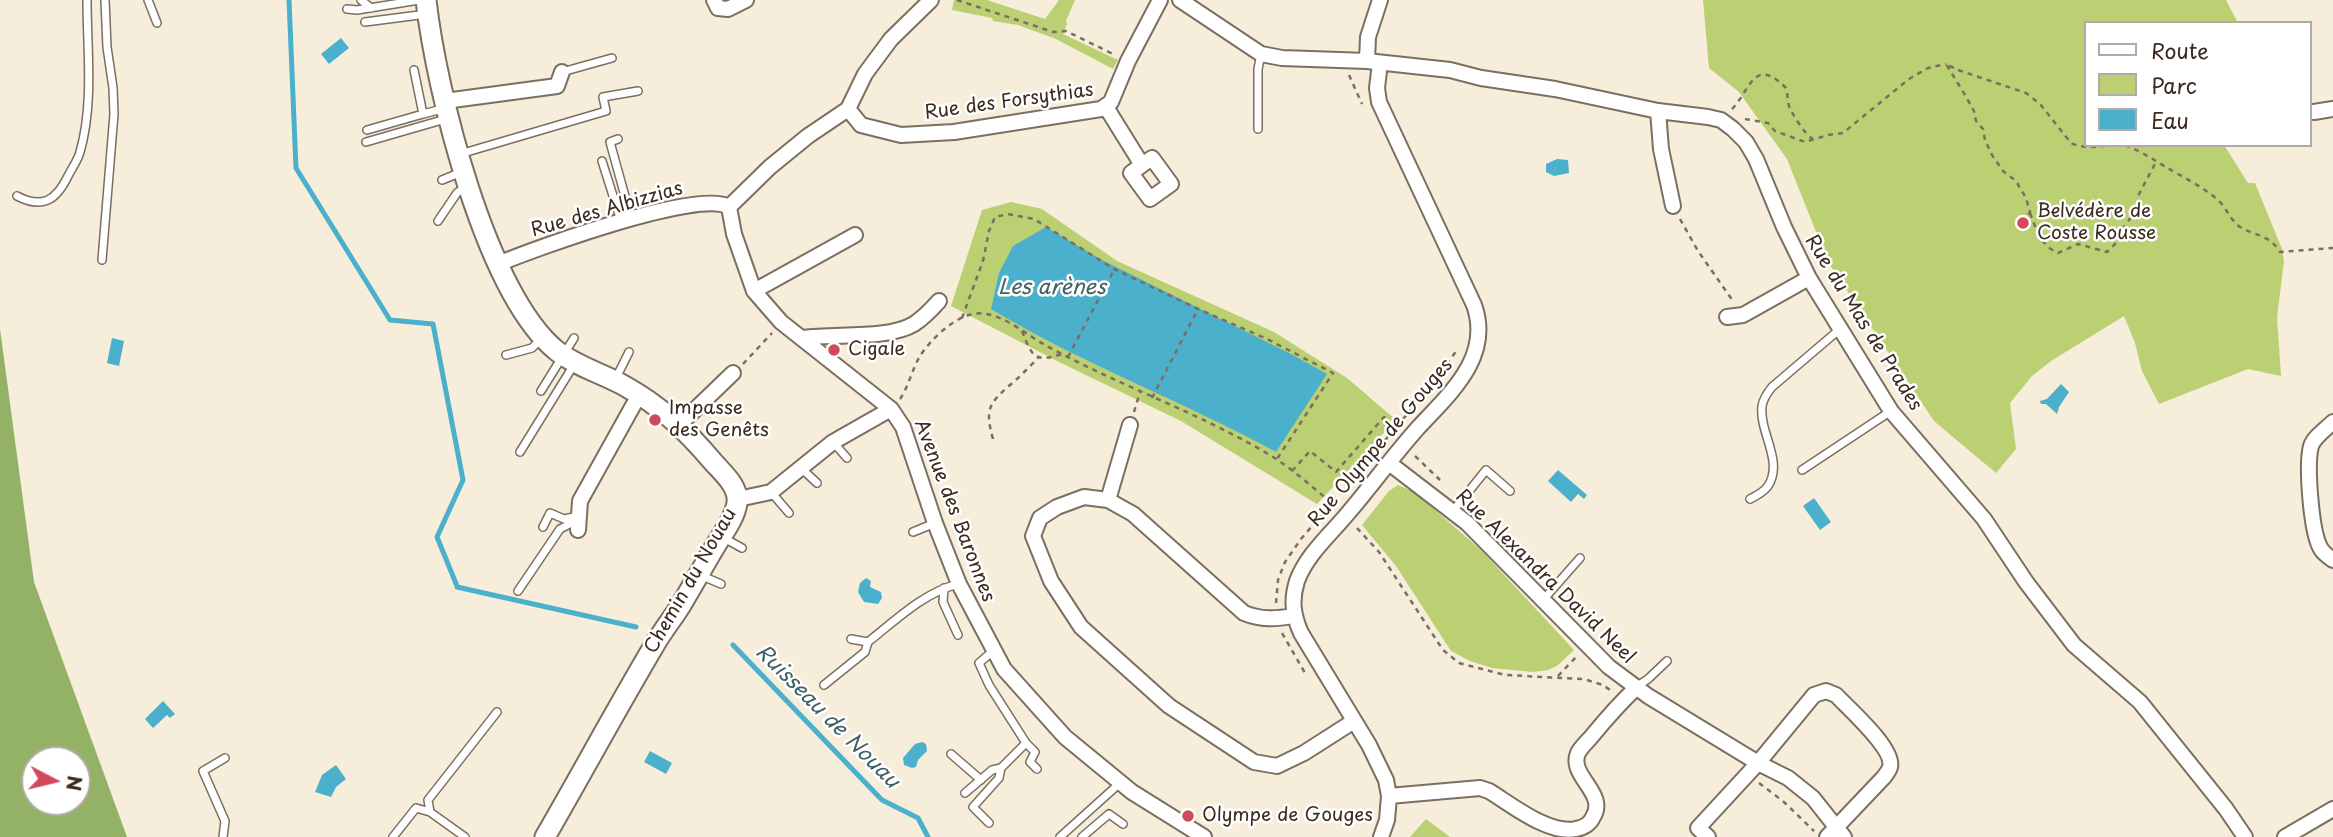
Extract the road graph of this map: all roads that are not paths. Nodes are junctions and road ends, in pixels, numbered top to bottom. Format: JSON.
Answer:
{"nodes":[{"id":1,"x":87,"y":0,"type":"edge"},
{"id":2,"x":105,"y":0,"type":"edge"},
{"id":3,"x":148,"y":0,"type":"edge"},
{"id":4,"x":361,"y":0,"type":"edge"},
{"id":5,"x":714,"y":0,"type":"edge"},
{"id":6,"x":746,"y":0,"type":"edge"},
{"id":7,"x":931,"y":0,"type":"edge"},
{"id":8,"x":1160,"y":0,"type":"edge"},
{"id":9,"x":1180,"y":0,"type":"edge"},
{"id":10,"x":1380,"y":0,"type":"edge"},
{"id":11,"x":424,"y":4,"type":"edge"},
{"id":12,"x":371,"y":8,"type":"junction"},
{"id":13,"x":347,"y":9,"type":"dead end"},
{"id":14,"x":365,"y":22,"type":"dead end"},
{"id":15,"x":157,"y":23,"type":"dead end"},
{"id":16,"x":1261,"y":54,"type":"junction"},
{"id":17,"x":612,"y":58,"type":"dead end"},
{"id":18,"x":1373,"y":62,"type":"junction"},
{"id":19,"x":414,"y":70,"type":"dead end"},
{"id":20,"x":562,"y":72,"type":"joint"},
{"id":21,"x":638,"y":91,"type":"dead end"},
{"id":22,"x":1105,"y":107,"type":"junction"},
{"id":23,"x":447,"y":109,"type":"junction"},
{"id":24,"x":2333,"y":109,"type":"edge"},
{"id":25,"x":848,"y":110,"type":"junction"},
{"id":26,"x":1658,"y":111,"type":"junction"},
{"id":27,"x":2314,"y":111,"type":"dead end"},
{"id":28,"x":423,"y":114,"type":"junction"},
{"id":29,"x":367,"y":130,"type":"dead end"},
{"id":30,"x":1258,"y":130,"type":"dead end"},
{"id":31,"x":618,"y":139,"type":"dead end"},
{"id":32,"x":366,"y":142,"type":"dead end"},
{"id":33,"x":602,"y":161,"type":"dead end"},
{"id":34,"x":1142,"y":165,"type":"dead end"},
{"id":35,"x":464,"y":169,"type":"junction"},
{"id":36,"x":442,"y":180,"type":"dead end"},
{"id":37,"x":17,"y":196,"type":"dead end"},
{"id":38,"x":729,"y":206,"type":"junction"},
{"id":39,"x":1673,"y":206,"type":"road end"},
{"id":40,"x":626,"y":220,"type":"junction"},
{"id":41,"x":438,"y":221,"type":"dead end"},
{"id":42,"x":855,"y":235,"type":"dead end"},
{"id":43,"x":102,"y":260,"type":"dead end"},
{"id":44,"x":498,"y":264,"type":"junction"},
{"id":45,"x":1809,"y":278,"type":"junction"},
{"id":46,"x":754,"y":291,"type":"junction"},
{"id":47,"x":939,"y":301,"type":"dead end"},
{"id":48,"x":1727,"y":317,"type":"dead end"},
{"id":49,"x":1841,"y":329,"type":"junction"},
{"id":50,"x":542,"y":337,"type":"junction"},
{"id":51,"x":574,"y":338,"type":"dead end"},
{"id":52,"x":803,"y":338,"type":"junction"},
{"id":53,"x":629,"y":352,"type":"dead end"},
{"id":54,"x":506,"y":355,"type":"dead end"},
{"id":55,"x":570,"y":359,"type":"junction"},
{"id":56,"x":733,"y":373,"type":"road end"},
{"id":57,"x":615,"y":381,"type":"junction"},
{"id":58,"x":541,"y":391,"type":"dead end"},
{"id":59,"x":639,"y":395,"type":"junction"},
{"id":60,"x":891,"y":409,"type":"junction"},
{"id":61,"x":1891,"y":411,"type":"junction"},
{"id":62,"x":2333,"y":422,"type":"edge"},
{"id":63,"x":680,"y":424,"type":"junction"},
{"id":64,"x":1130,"y":425,"type":"road end"},
{"id":65,"x":834,"y":442,"type":"junction"},
{"id":66,"x":520,"y":452,"type":"dead end"},
{"id":67,"x":847,"y":458,"type":"dead end"},
{"id":68,"x":1389,"y":463,"type":"junction"},
{"id":69,"x":801,"y":468,"type":"junction"},
{"id":70,"x":1802,"y":470,"type":"dead end"},
{"id":71,"x":817,"y":483,"type":"dead end"},
{"id":72,"x":1510,"y":491,"type":"dead end"},
{"id":73,"x":771,"y":492,"type":"junction"},
{"id":74,"x":738,"y":499,"type":"junction"},
{"id":75,"x":1751,"y":499,"type":"dead end"},
{"id":76,"x":1108,"y":500,"type":"junction"},
{"id":77,"x":1457,"y":506,"type":"junction"},
{"id":78,"x":789,"y":513,"type":"dead end"},
{"id":79,"x":579,"y":522,"type":"junction"},
{"id":80,"x":935,"y":523,"type":"junction"},
{"id":81,"x":543,"y":527,"type":"dead end"},
{"id":82,"x":913,"y":532,"type":"dead end"},
{"id":83,"x":721,"y":537,"type":"junction"},
{"id":84,"x":741,"y":548,"type":"dead end"},
{"id":85,"x":1580,"y":558,"type":"dead end"},
{"id":86,"x":2333,"y":561,"type":"edge"},
{"id":87,"x":699,"y":574,"type":"junction"},
{"id":88,"x":721,"y":584,"type":"dead end"},
{"id":89,"x":959,"y":584,"type":"junction"},
{"id":90,"x":944,"y":588,"type":"junction"},
{"id":91,"x":518,"y":591,"type":"dead end"},
{"id":92,"x":1543,"y":601,"type":"junction"},
{"id":93,"x":1293,"y":615,"type":"junction"},
{"id":94,"x":958,"y":635,"type":"dead end"},
{"id":95,"x":851,"y":639,"type":"dead end"},
{"id":96,"x":868,"y":642,"type":"junction"},
{"id":97,"x":993,"y":651,"type":"junction"},
{"id":98,"x":1667,"y":661,"type":"dead end"},
{"id":99,"x":824,"y":685,"type":"dead end"},
{"id":100,"x":1636,"y":688,"type":"junction"},
{"id":101,"x":497,"y":712,"type":"dead end"},
{"id":102,"x":1354,"y":721,"type":"junction"},
{"id":103,"x":1026,"y":743,"type":"junction"},
{"id":104,"x":950,"y":754,"type":"dead end"},
{"id":105,"x":225,"y":758,"type":"dead end"},
{"id":106,"x":1758,"y":763,"type":"junction"},
{"id":107,"x":1001,"y":768,"type":"junction"},
{"id":108,"x":1037,"y":769,"type":"dead end"},
{"id":109,"x":981,"y":780,"type":"junction"},
{"id":110,"x":1120,"y":782,"type":"junction"},
{"id":111,"x":965,"y":793,"type":"dead end"},
{"id":112,"x":1389,"y":796,"type":"junction"},
{"id":113,"x":2333,"y":809,"type":"edge"},
{"id":114,"x":430,"y":813,"type":"junction"},
{"id":115,"x":989,"y":823,"type":"dead end"},
{"id":116,"x":1124,"y":824,"type":"dead end"},
{"id":117,"x":1069,"y":830,"type":"junction"},
{"id":118,"x":1835,"y":834,"type":"edge"},
{"id":119,"x":2239,"y":835,"type":"edge"},
{"id":120,"x":223,"y":837,"type":"edge"},
{"id":121,"x":393,"y":837,"type":"edge"},
{"id":122,"x":465,"y":837,"type":"edge"},
{"id":123,"x":545,"y":837,"type":"edge"},
{"id":124,"x":1060,"y":837,"type":"edge"},
{"id":125,"x":1075,"y":837,"type":"edge"},
{"id":126,"x":1082,"y":837,"type":"edge"},
{"id":127,"x":1204,"y":837,"type":"edge"},
{"id":128,"x":1381,"y":837,"type":"edge"},
{"id":129,"x":1708,"y":837,"type":"edge"},
{"id":130,"x":2285,"y":837,"type":"edge"}],
"edges":[{"from":1,"to":37,"type":"lane"},
{"from":2,"to":43,"type":"lane"},
{"from":3,"to":15,"type":"lane"},
{"from":4,"to":12,"type":"lane"},
{"from":5,"to":6,"type":"street"},
{"from":7,"to":25,"type":"street"},
{"from":8,"to":22,"type":"street","name":"Rue des Forsythias"},
{"from":9,"to":16,"type":"street"},
{"from":10,"to":18,"type":"street","name":"Rue Olympe de Gouges"},
{"from":11,"to":12,"type":"lane"},
{"from":11,"to":14,"type":"lane"},
{"from":11,"to":23,"type":"street","name":"Chemin du Nouau"},
{"from":12,"to":13,"type":"lane"},
{"from":16,"to":18,"type":"street"},
{"from":16,"to":30,"type":"lane"},
{"from":17,"to":20,"type":"lane"},
{"from":18,"to":26,"type":"street"},
{"from":18,"to":68,"type":"street","name":"Rue Olympe de Gouges"},
{"from":19,"to":28,"type":"lane"},
{"from":20,"to":23,"type":"street"},
{"from":21,"to":35,"type":"lane"},
{"from":22,"to":25,"type":"street","name":"Rue des Forsythias"},
{"from":22,"to":34,"type":"street"},
{"from":23,"to":28,"type":"lane"},
{"from":23,"to":32,"type":"lane"},
{"from":23,"to":35,"type":"street","name":"Chemin du Nouau"},
{"from":24,"to":27,"type":"street"},
{"from":25,"to":38,"type":"street"},
{"from":26,"to":39,"type":"street"},
{"from":26,"to":45,"type":"street","name":"Rue du Mas de Prades"},
{"from":28,"to":29,"type":"lane"},
{"from":31,"to":40,"type":"lane"},
{"from":33,"to":40,"type":"lane"},
{"from":35,"to":36,"type":"lane"},
{"from":35,"to":41,"type":"lane"},
{"from":35,"to":44,"type":"street","name":"Chemin du Nouau"},
{"from":38,"to":40,"type":"street","name":"Rue des Albizzias"},
{"from":38,"to":46,"type":"street","name":"Avenue des Baronnes"},
{"from":40,"to":44,"type":"street","name":"Rue des Albizzias"},
{"from":42,"to":46,"type":"street"},
{"from":44,"to":50,"type":"street","name":"Chemin du Nouau"},
{"from":45,"to":48,"type":"street"},
{"from":45,"to":49,"type":"street","name":"Rue du Mas de Prades"},
{"from":46,"to":52,"type":"street","name":"Avenue des Baronnes"},
{"from":47,"to":52,"type":"street"},
{"from":49,"to":61,"type":"street","name":"Rue du Mas de Prades"},
{"from":49,"to":75,"type":"lane"},
{"from":50,"to":54,"type":"lane"},
{"from":50,"to":55,"type":"street","name":"Chemin du Nouau"},
{"from":51,"to":55,"type":"lane"},
{"from":52,"to":60,"type":"street","name":"Avenue des Baronnes"},
{"from":53,"to":57,"type":"lane"},
{"from":55,"to":57,"type":"street","name":"Chemin du Nouau"},
{"from":55,"to":58,"type":"lane"},
{"from":55,"to":66,"type":"lane"},
{"from":56,"to":63,"type":"street"},
{"from":57,"to":59,"type":"street","name":"Chemin du Nouau"},
{"from":59,"to":63,"type":"street","name":"Chemin du Nouau"},
{"from":59,"to":79,"type":"street"},
{"from":60,"to":65,"type":"street"},
{"from":60,"to":80,"type":"street","name":"Avenue des Baronnes"},
{"from":61,"to":70,"type":"lane"},
{"from":61,"to":119,"type":"street","name":"Rue du Mas de Prades"},
{"from":62,"to":86,"type":"street"},
{"from":63,"to":74,"type":"street","name":"Chemin du Nouau"},
{"from":64,"to":76,"type":"street"},
{"from":65,"to":67,"type":"lane"},
{"from":65,"to":69,"type":"street"},
{"from":68,"to":77,"type":"street","name":"Rue Alexandra David Neel"},
{"from":68,"to":93,"type":"street","name":"Rue Olympe de Gouges"},
{"from":69,"to":71,"type":"lane"},
{"from":69,"to":73,"type":"street"},
{"from":72,"to":77,"type":"lane"},
{"from":73,"to":74,"type":"street"},
{"from":73,"to":78,"type":"lane"},
{"from":74,"to":83,"type":"street","name":"Chemin du Nouau"},
{"from":76,"to":93,"type":"street"},
{"from":76,"to":102,"type":"street"},
{"from":77,"to":92,"type":"street","name":"Rue Alexandra David Neel"},
{"from":79,"to":81,"type":"lane"},
{"from":79,"to":91,"type":"lane"},
{"from":80,"to":82,"type":"lane"},
{"from":80,"to":89,"type":"street","name":"Avenue des Baronnes"},
{"from":83,"to":84,"type":"lane"},
{"from":83,"to":87,"type":"street","name":"Chemin du Nouau"},
{"from":85,"to":92,"type":"lane"},
{"from":87,"to":88,"type":"lane"},
{"from":87,"to":123,"type":"street","name":"Chemin du Nouau"},
{"from":89,"to":90,"type":"lane"},
{"from":89,"to":97,"type":"street","name":"Avenue des Baronnes"},
{"from":90,"to":94,"type":"lane"},
{"from":90,"to":96,"type":"lane"},
{"from":92,"to":100,"type":"street","name":"Rue Alexandra David Neel"},
{"from":93,"to":102,"type":"street"},
{"from":95,"to":96,"type":"lane"},
{"from":96,"to":99,"type":"lane"},
{"from":97,"to":103,"type":"lane"},
{"from":97,"to":110,"type":"street","name":"Avenue des Baronnes"},
{"from":98,"to":100,"type":"lane"},
{"from":100,"to":106,"type":"street","name":"Rue Alexandra David Neel"},
{"from":100,"to":112,"type":"street"},
{"from":101,"to":114,"type":"lane"},
{"from":102,"to":112,"type":"street"},
{"from":103,"to":107,"type":"lane"},
{"from":103,"to":108,"type":"lane"},
{"from":104,"to":109,"type":"lane"},
{"from":105,"to":120,"type":"lane"},
{"from":106,"to":118,"type":"street","name":"Rue Alexandra David Neel"},
{"from":106,"to":118,"type":"street"},
{"from":106,"to":129,"type":"street"},
{"from":107,"to":109,"type":"lane"},
{"from":107,"to":115,"type":"lane"},
{"from":109,"to":111,"type":"lane"},
{"from":110,"to":117,"type":"lane"},
{"from":110,"to":127,"type":"street","name":"Avenue des Baronnes"},
{"from":112,"to":128,"type":"street"},
{"from":113,"to":130,"type":"street"},
{"from":114,"to":121,"type":"lane"},
{"from":114,"to":122,"type":"lane"},
{"from":116,"to":126,"type":"lane"},
{"from":117,"to":124,"type":"lane"},
{"from":117,"to":125,"type":"lane"}]}
